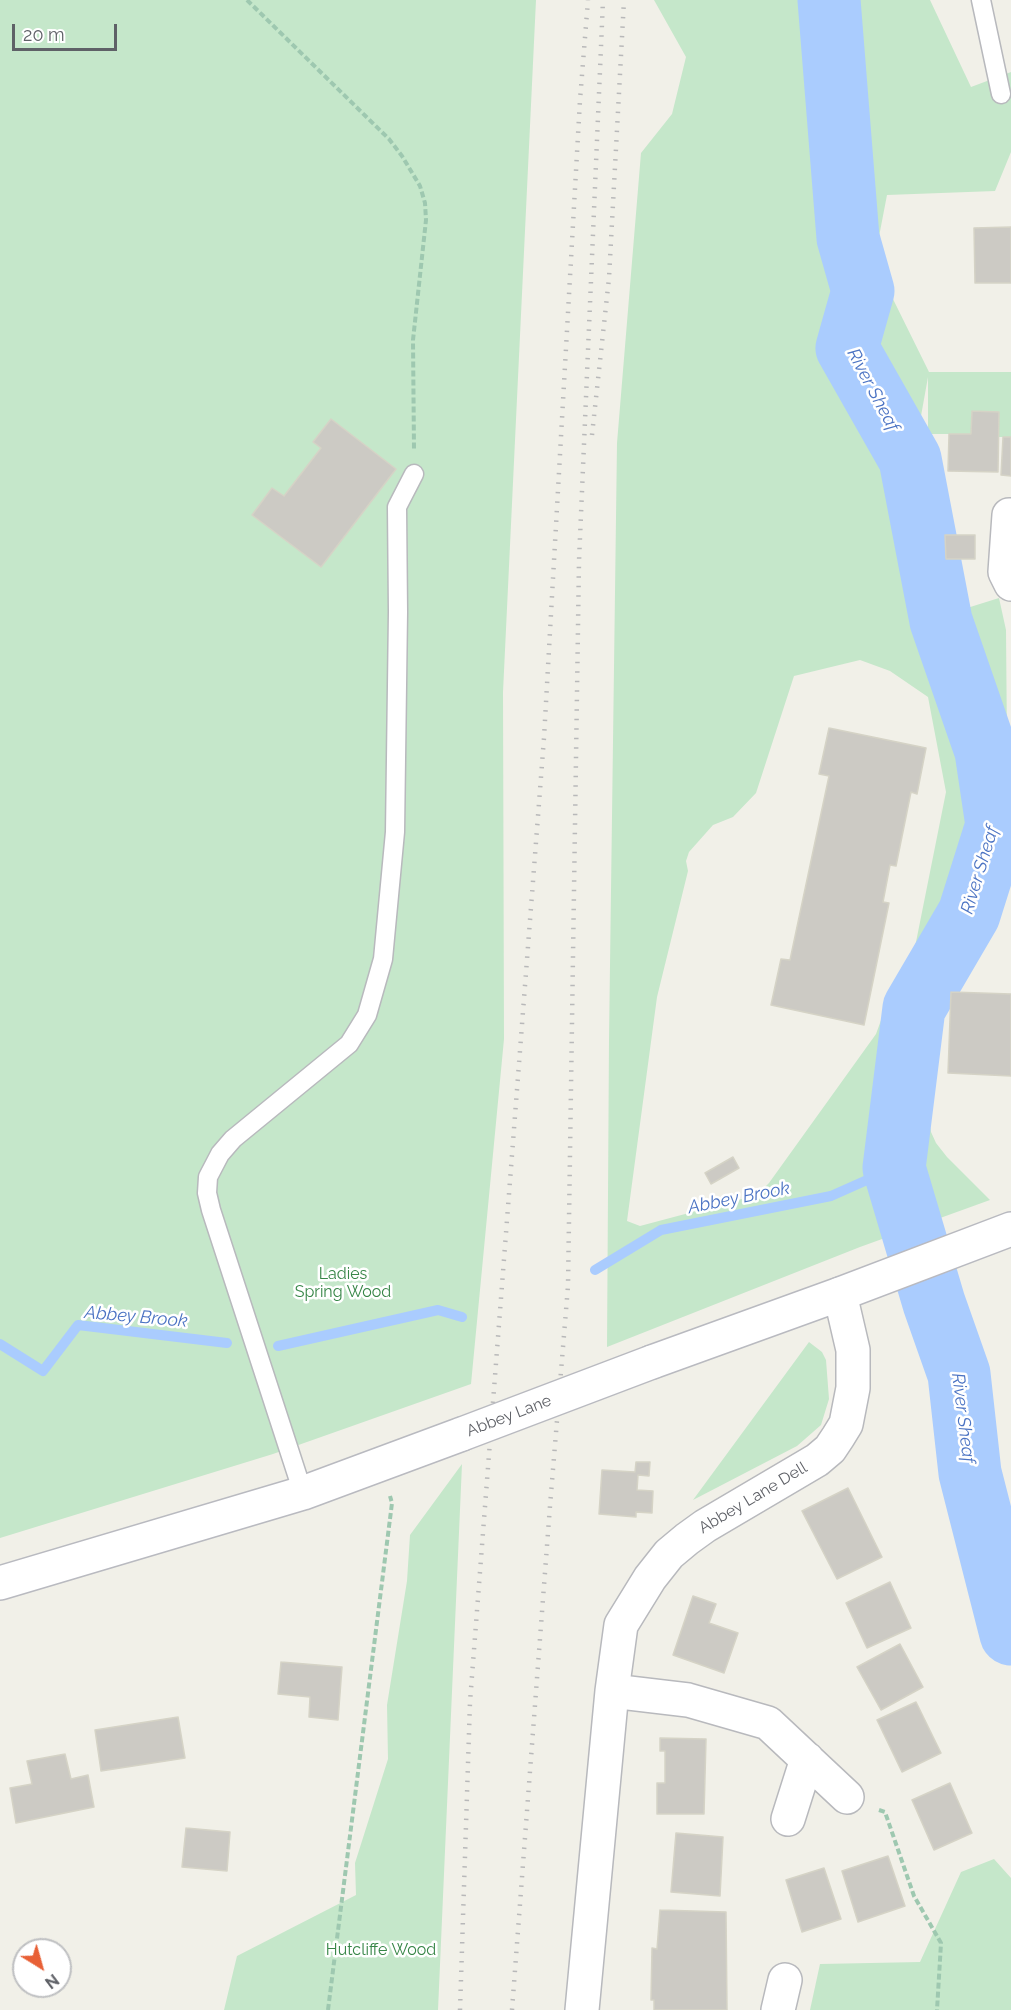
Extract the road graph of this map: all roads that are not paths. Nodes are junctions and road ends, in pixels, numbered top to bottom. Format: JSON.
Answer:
{"nodes":[{"id":1,"x":981,"y":0,"type":"edge"},
{"id":2,"x":1001,"y":94,"type":"dead end"},
{"id":3,"x":414,"y":474,"type":"road end"},
{"id":4,"x":1011,"y":515,"type":"edge"},
{"id":5,"x":1011,"y":584,"type":"edge"},
{"id":6,"x":1011,"y":1229,"type":"edge"},
{"id":7,"x":840,"y":1294,"type":"junction"},
{"id":8,"x":303,"y":1493,"type":"junction"},
{"id":9,"x":0,"y":1584,"type":"edge"},
{"id":10,"x":612,"y":1691,"type":"junction"},
{"id":11,"x":807,"y":1759,"type":"junction"},
{"id":12,"x":847,"y":1797,"type":"road end"},
{"id":13,"x":788,"y":1819,"type":"dead end"},
{"id":14,"x":582,"y":2010,"type":"edge"}],
"edges":[{"from":1,"to":2,"type":"lane"},
{"from":3,"to":8,"type":"lane"},
{"from":4,"to":5,"type":"street"},
{"from":6,"to":7,"type":"street","name":"Abbey Lane"},
{"from":7,"to":8,"type":"street","name":"Abbey Lane","bridge":true},
{"from":7,"to":10,"type":"street","name":"Abbey Lane Dell"},
{"from":8,"to":9,"type":"street","name":"Abbey Lane"},
{"from":10,"to":11,"type":"street"},
{"from":10,"to":14,"type":"street","name":"Abbey Lane Dell"},
{"from":11,"to":12,"type":"street"},
{"from":11,"to":13,"type":"street"}]}
